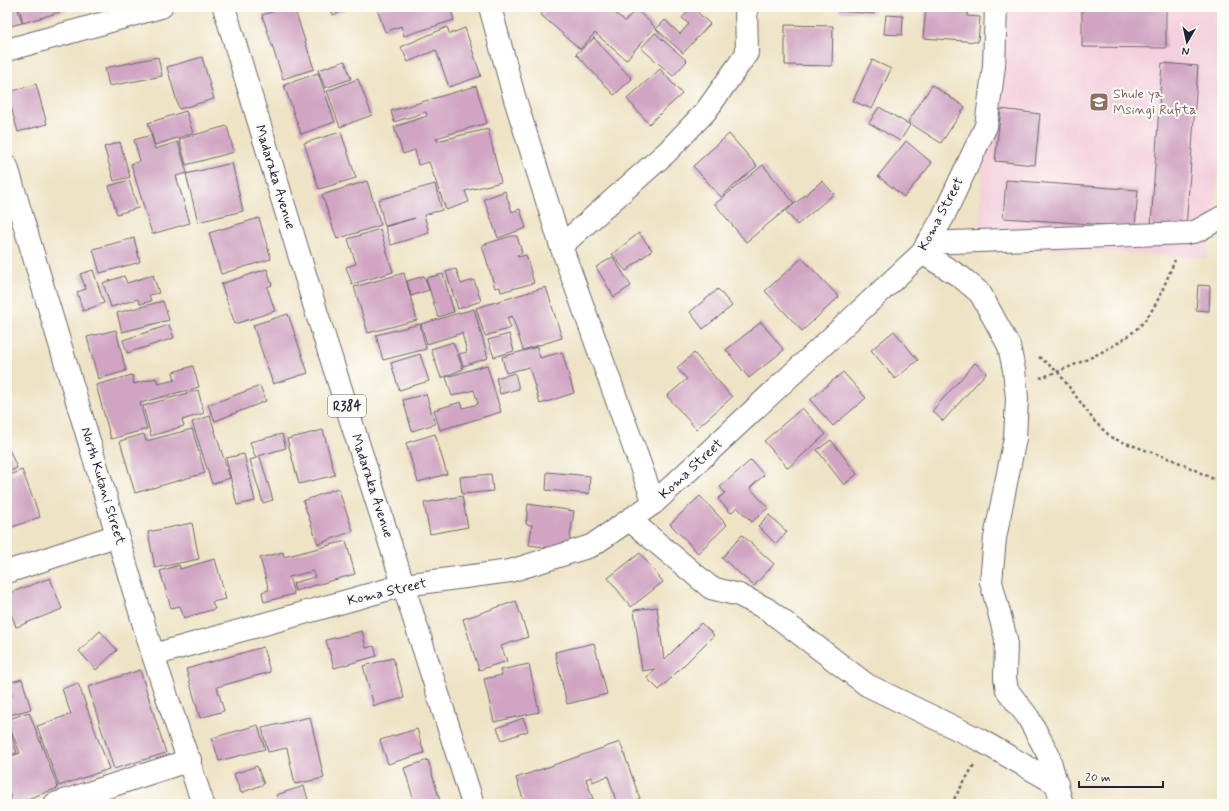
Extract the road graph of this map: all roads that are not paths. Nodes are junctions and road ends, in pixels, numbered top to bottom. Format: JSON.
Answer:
{"nodes":[{"id":1,"x":161,"y":7,"type":"edge"},
{"id":2,"x":224,"y":7,"type":"edge"},
{"id":3,"x":490,"y":7,"type":"edge"},
{"id":4,"x":746,"y":7,"type":"edge"},
{"id":5,"x":996,"y":7,"type":"edge"},
{"id":6,"x":7,"y":50,"type":"edge"},
{"id":7,"x":7,"y":167,"type":"edge"},
{"id":8,"x":1222,"y":217,"type":"edge"},
{"id":9,"x":561,"y":246,"type":"junction"},
{"id":10,"x":924,"y":248,"type":"junction"},
{"id":11,"x":654,"y":503,"type":"junction"},
{"id":12,"x":631,"y":521,"type":"junction"},
{"id":13,"x":118,"y":535,"type":"junction"},
{"id":14,"x":7,"y":572,"type":"edge"},
{"id":15,"x":404,"y":585,"type":"junction"},
{"id":16,"x":153,"y":655,"type":"junction"},
{"id":17,"x":190,"y":760,"type":"junction"},
{"id":18,"x":1060,"y":794,"type":"edge"},
{"id":19,"x":55,"y":804,"type":"edge"},
{"id":20,"x":203,"y":804,"type":"edge"},
{"id":21,"x":473,"y":804,"type":"edge"}],
"edges":[{"from":1,"to":6,"type":"street"},
{"from":2,"to":15,"type":"street","name":"Madaraka Avenue","number":"R384"},
{"from":3,"to":9,"type":"street"},
{"from":4,"to":9,"type":"street"},
{"from":5,"to":10,"type":"street","name":"Koma Street"},
{"from":7,"to":13,"type":"street","name":"North Kutani Street"},
{"from":8,"to":10,"type":"street"},
{"from":9,"to":11,"type":"street"},
{"from":10,"to":11,"type":"street","name":"Koma Street"},
{"from":10,"to":18,"type":"street"},
{"from":11,"to":12,"type":"street","name":"Koma Street"},
{"from":12,"to":15,"type":"street","name":"Koma Street"},
{"from":12,"to":18,"type":"street"},
{"from":13,"to":14,"type":"street"},
{"from":13,"to":16,"type":"street","name":"North Kutani Street"},
{"from":15,"to":16,"type":"street","name":"Koma Street"},
{"from":15,"to":21,"type":"street","name":"Madaraka Avenue","number":"R384"},
{"from":16,"to":17,"type":"street","name":"North Kutani Street"},
{"from":17,"to":19,"type":"street"},
{"from":17,"to":20,"type":"street","name":"North Kutani Street"}]}
